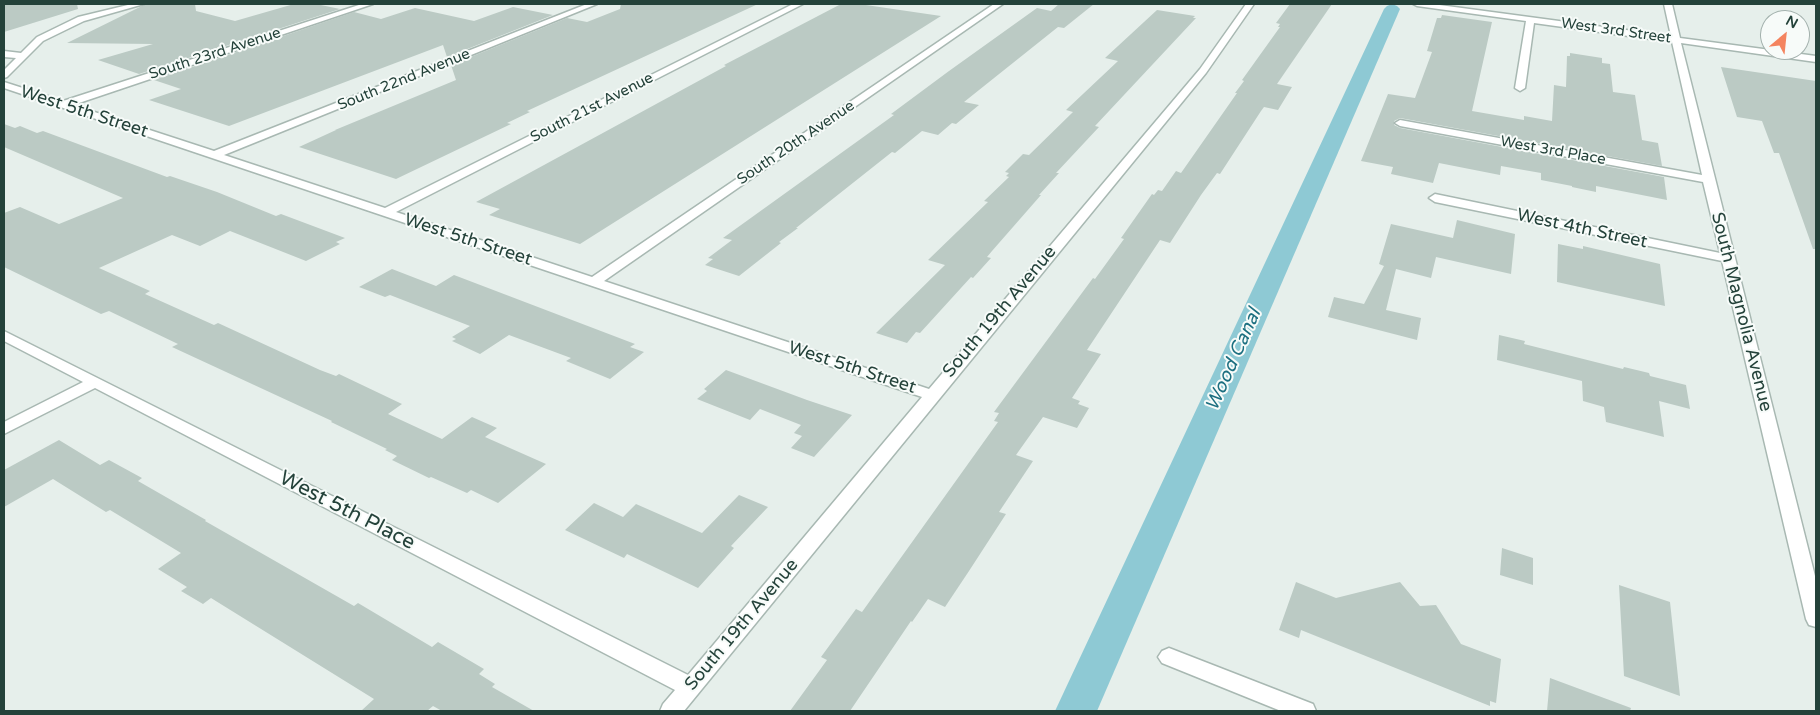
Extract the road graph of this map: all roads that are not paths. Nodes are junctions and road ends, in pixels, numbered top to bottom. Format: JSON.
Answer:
{"nodes":[{"id":1,"x":140,"y":4,"type":"edge"},
{"id":2,"x":369,"y":4,"type":"edge"},
{"id":3,"x":593,"y":4,"type":"edge"},
{"id":4,"x":799,"y":4,"type":"edge"},
{"id":5,"x":999,"y":4,"type":"edge"},
{"id":6,"x":1250,"y":4,"type":"edge"},
{"id":7,"x":1416,"y":4,"type":"edge"},
{"id":8,"x":1668,"y":4,"type":"edge"},
{"id":9,"x":1530,"y":19,"type":"junction"},
{"id":10,"x":1676,"y":40,"type":"junction"},
{"id":11,"x":4,"y":54,"type":"edge"},
{"id":12,"x":23,"y":56,"type":"junction"},
{"id":13,"x":1816,"y":59,"type":"edge"},
{"id":14,"x":4,"y":75,"type":"edge"},
{"id":15,"x":4,"y":85,"type":"edge"},
{"id":16,"x":1520,"y":88,"type":"dead end"},
{"id":17,"x":62,"y":104,"type":"junction"},
{"id":18,"x":1400,"y":123,"type":"dead end"},
{"id":19,"x":214,"y":155,"type":"junction"},
{"id":20,"x":1707,"y":179,"type":"junction"},
{"id":21,"x":1435,"y":198,"type":"dead end"},
{"id":22,"x":386,"y":212,"type":"junction"},
{"id":23,"x":1728,"y":259,"type":"junction"},
{"id":24,"x":594,"y":282,"type":"junction"},
{"id":25,"x":4,"y":335,"type":"edge"},
{"id":26,"x":95,"y":382,"type":"junction"},
{"id":27,"x":932,"y":394,"type":"junction"},
{"id":28,"x":4,"y":429,"type":"edge"},
{"id":29,"x":1816,"y":620,"type":"edge"},
{"id":30,"x":1169,"y":657,"type":"dead end"},
{"id":31,"x":691,"y":687,"type":"junction"},
{"id":32,"x":671,"y":711,"type":"edge"},
{"id":33,"x":1305,"y":711,"type":"edge"}],
"edges":[{"from":1,"to":12,"type":"street"},
{"from":2,"to":17,"type":"street","name":"South 23rd Avenue"},
{"from":3,"to":19,"type":"street","name":"South 22nd Avenue"},
{"from":4,"to":22,"type":"street","name":"South 21st Avenue"},
{"from":5,"to":24,"type":"street","name":"South 20th Avenue"},
{"from":6,"to":27,"type":"street","name":"South 19th Avenue"},
{"from":7,"to":9,"type":"street","name":"West 3rd Street"},
{"from":8,"to":10,"type":"street","name":"South Magnolia Avenue"},
{"from":9,"to":10,"type":"street","name":"West 3rd Street"},
{"from":9,"to":16,"type":"street"},
{"from":10,"to":13,"type":"street","name":"West 3rd Street"},
{"from":10,"to":20,"type":"street","name":"South Magnolia Avenue"},
{"from":11,"to":12,"type":"street","name":"West 5th Street"},
{"from":12,"to":14,"type":"street"},
{"from":15,"to":17,"type":"street","name":"West 5th Street"},
{"from":17,"to":19,"type":"street","name":"West 5th Street"},
{"from":18,"to":20,"type":"street","name":"West 3rd Place"},
{"from":19,"to":22,"type":"street","name":"West 5th Street"},
{"from":20,"to":23,"type":"street","name":"South Magnolia Avenue"},
{"from":21,"to":23,"type":"street","name":"West 4th Street"},
{"from":22,"to":24,"type":"street","name":"West 5th Street"},
{"from":23,"to":29,"type":"street","name":"South Magnolia Avenue"},
{"from":24,"to":27,"type":"street","name":"West 5th Street"},
{"from":25,"to":26,"type":"street","name":"West 5th Place"},
{"from":26,"to":28,"type":"street"},
{"from":26,"to":31,"type":"street","name":"West 5th Place"},
{"from":27,"to":31,"type":"street","name":"South 19th Avenue"},
{"from":30,"to":33,"type":"street"},
{"from":31,"to":32,"type":"street","name":"South 19th Avenue"}]}
